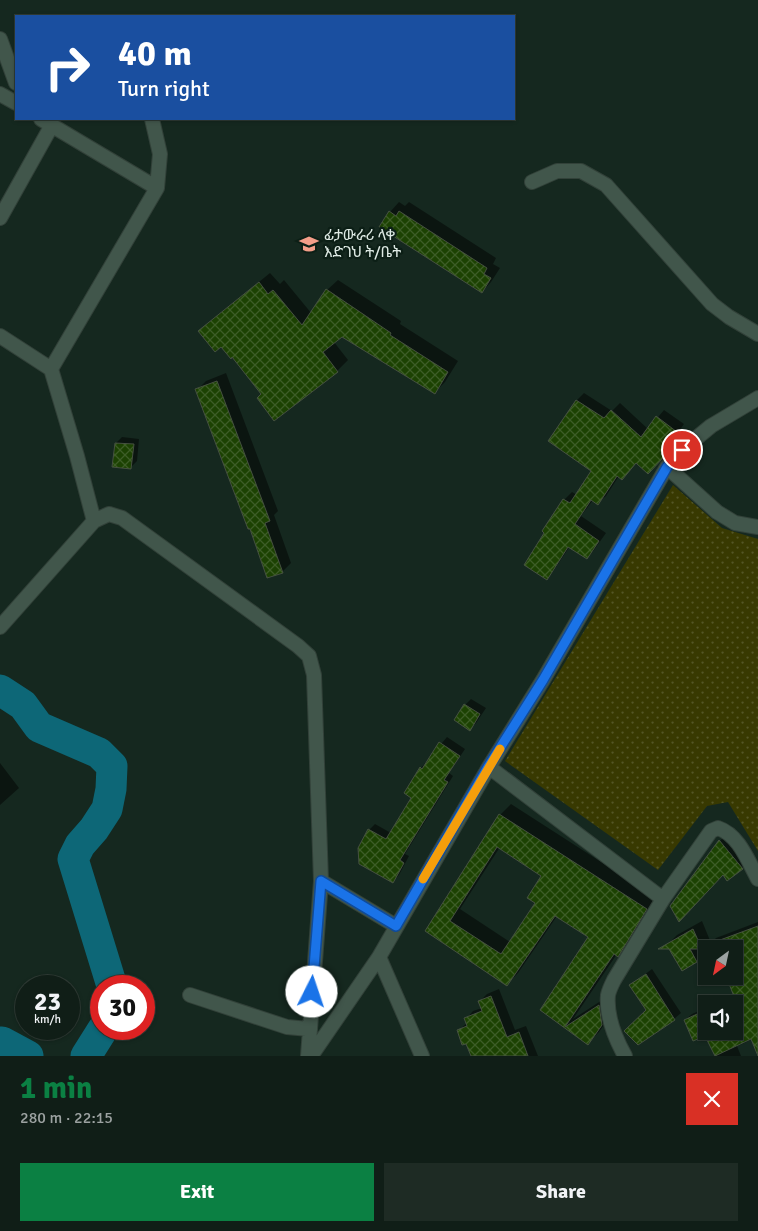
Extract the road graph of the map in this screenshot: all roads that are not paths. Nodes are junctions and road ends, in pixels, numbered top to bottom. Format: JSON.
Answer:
{"nodes":[{"id":1,"x":0,"y":38,"type":"edge"},
{"id":2,"x":15,"y":79,"type":"edge"},
{"id":3,"x":0,"y":94,"type":"edge"},
{"id":4,"x":15,"y":103,"type":"edge"},
{"id":5,"x":152,"y":120,"type":"edge"},
{"id":6,"x":46,"y":121,"type":"edge"},
{"id":7,"x":532,"y":182,"type":"dead end"},
{"id":8,"x":157,"y":188,"type":"junction"},
{"id":9,"x":0,"y":218,"type":"edge"},
{"id":10,"x":758,"y":334,"type":"edge"},
{"id":11,"x":0,"y":336,"type":"edge"},
{"id":12,"x":51,"y":368,"type":"junction"},
{"id":13,"x":758,"y":398,"type":"edge"},
{"id":14,"x":667,"y":467,"type":"junction"},
{"id":15,"x":94,"y":521,"type":"junction"},
{"id":16,"x":758,"y":527,"type":"edge"},
{"id":17,"x":0,"y":627,"type":"edge"},
{"id":18,"x":488,"y":767,"type":"junction"},
{"id":19,"x":758,"y":879,"type":"edge"},
{"id":20,"x":321,"y":881,"type":"junction"},
{"id":21,"x":663,"y":899,"type":"junction"},
{"id":22,"x":396,"y":926,"type":"junction"},
{"id":23,"x":379,"y":957,"type":"junction"},
{"id":24,"x":190,"y":995,"type":"dead end"},
{"id":25,"x":310,"y":1030,"type":"junction"},
{"id":26,"x":310,"y":1056,"type":"edge"},
{"id":27,"x":422,"y":1056,"type":"edge"},
{"id":28,"x":625,"y":1056,"type":"edge"}],
"edges":[{"from":1,"to":2,"type":"street"},
{"from":3,"to":4,"type":"street"},
{"from":5,"to":8,"type":"street"},
{"from":6,"to":8,"type":"street"},
{"from":6,"to":9,"type":"street"},
{"from":7,"to":10,"type":"street"},
{"from":8,"to":12,"type":"street"},
{"from":11,"to":12,"type":"street"},
{"from":12,"to":15,"type":"street"},
{"from":13,"to":14,"type":"street"},
{"from":14,"to":16,"type":"street"},
{"from":14,"to":18,"type":"street"},
{"from":15,"to":17,"type":"street"},
{"from":15,"to":20,"type":"street"},
{"from":18,"to":21,"type":"street"},
{"from":18,"to":22,"type":"street"},
{"from":19,"to":21,"type":"street"},
{"from":20,"to":22,"type":"street"},
{"from":20,"to":25,"type":"street"},
{"from":21,"to":28,"type":"street"},
{"from":22,"to":23,"type":"street"},
{"from":23,"to":26,"type":"street"},
{"from":23,"to":27,"type":"street"},
{"from":24,"to":25,"type":"street"},
{"from":25,"to":26,"type":"street"}]}
